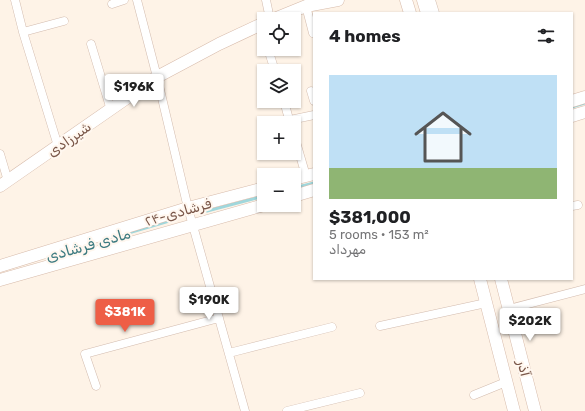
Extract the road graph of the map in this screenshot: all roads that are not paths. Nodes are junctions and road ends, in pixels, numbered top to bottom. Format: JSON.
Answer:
{"nodes":[{"id":1,"x":15,"y":0,"type":"edge"},
{"id":2,"x":124,"y":0,"type":"edge"},
{"id":3,"x":137,"y":0,"type":"edge"},
{"id":4,"x":266,"y":0,"type":"edge"},
{"id":5,"x":338,"y":0,"type":"edge"},
{"id":6,"x":406,"y":0,"type":"edge"},
{"id":7,"x":423,"y":0,"type":"edge"},
{"id":8,"x":431,"y":0,"type":"edge"},
{"id":9,"x":112,"y":4,"type":"dead end"},
{"id":10,"x":306,"y":6,"type":"junction"},
{"id":11,"x":266,"y":12,"type":"edge"},
{"id":12,"x":291,"y":12,"type":"edge"},
{"id":13,"x":410,"y":12,"type":"edge"},
{"id":14,"x":427,"y":12,"type":"edge"},
{"id":15,"x":435,"y":12,"type":"edge"},
{"id":16,"x":64,"y":21,"type":"dead end"},
{"id":17,"x":257,"y":29,"type":"edge"},
{"id":18,"x":23,"y":32,"type":"junction"},
{"id":19,"x":313,"y":33,"type":"dead end"},
{"id":20,"x":91,"y":44,"type":"dead end"},
{"id":21,"x":157,"y":77,"type":"junction"},
{"id":22,"x":311,"y":91,"type":"dead end"},
{"id":23,"x":585,"y":97,"type":"edge"},
{"id":24,"x":313,"y":98,"type":"edge"},
{"id":25,"x":573,"y":101,"type":"edge"},
{"id":26,"x":111,"y":110,"type":"junction"},
{"id":27,"x":585,"y":112,"type":"edge"},
{"id":28,"x":313,"y":115,"type":"edge"},
{"id":29,"x":573,"y":116,"type":"edge"},
{"id":30,"x":301,"y":119,"type":"edge"},
{"id":31,"x":58,"y":146,"type":"junction"},
{"id":32,"x":301,"y":152,"type":"edge"},
{"id":33,"x":0,"y":154,"type":"edge"},
{"id":34,"x":310,"y":175,"type":"edge"},
{"id":35,"x":4,"y":184,"type":"edge"},
{"id":36,"x":257,"y":190,"type":"edge"},
{"id":37,"x":313,"y":190,"type":"edge"},
{"id":38,"x":301,"y":194,"type":"edge"},
{"id":39,"x":257,"y":207,"type":"edge"},
{"id":40,"x":188,"y":208,"type":"junction"},
{"id":41,"x":194,"y":225,"type":"junction"},
{"id":42,"x":0,"y":266,"type":"edge"},
{"id":43,"x":0,"y":280,"type":"edge"},
{"id":44,"x":480,"y":280,"type":"edge"},
{"id":45,"x":501,"y":280,"type":"edge"},
{"id":46,"x":507,"y":280,"type":"edge"},
{"id":47,"x":585,"y":289,"type":"edge"},
{"id":48,"x":486,"y":303,"type":"junction"},
{"id":49,"x":512,"y":308,"type":"junction"},
{"id":50,"x":219,"y":318,"type":"junction"},
{"id":51,"x":380,"y":326,"type":"dead end"},
{"id":52,"x":332,"y":327,"type":"dead end"},
{"id":53,"x":229,"y":353,"type":"junction"},
{"id":54,"x":506,"y":382,"type":"junction"},
{"id":55,"x":96,"y":386,"type":"dead end"},
{"id":56,"x":360,"y":393,"type":"dead end"},
{"id":57,"x":474,"y":395,"type":"dead end"},
{"id":58,"x":245,"y":411,"type":"edge"},
{"id":59,"x":287,"y":411,"type":"edge"},
{"id":60,"x":514,"y":411,"type":"edge"},
{"id":61,"x":535,"y":411,"type":"edge"}],
"edges":[{"from":1,"to":18,"type":"street"},
{"from":2,"to":9,"type":"street"},
{"from":3,"to":21,"type":"street"},
{"from":4,"to":11,"type":"street"},
{"from":5,"to":10,"type":"street"},
{"from":6,"to":13,"type":"street"},
{"from":7,"to":14,"type":"street"},
{"from":8,"to":15,"type":"street"},
{"from":10,"to":12,"type":"street"},
{"from":10,"to":19,"type":"street"},
{"from":16,"to":18,"type":"street"},
{"from":17,"to":21,"type":"street","name":"شیرزادی"},
{"from":18,"to":31,"type":"street"},
{"from":20,"to":26,"type":"street"},
{"from":21,"to":26,"type":"street","name":"شیرزادی"},
{"from":21,"to":40,"type":"street"},
{"from":22,"to":24,"type":"street"},
{"from":23,"to":25,"type":"street"},
{"from":26,"to":31,"type":"street","name":"شیرزادی"},
{"from":27,"to":29,"type":"street"},
{"from":28,"to":30,"type":"street"},
{"from":31,"to":35,"type":"street","name":"شیرزادی"},
{"from":32,"to":34,"type":"street"},
{"from":33,"to":35,"type":"street"},
{"from":36,"to":40,"type":"street","name":"۲۴-فرشادی"},
{"from":37,"to":38,"type":"street"},
{"from":39,"to":41,"type":"street"},
{"from":40,"to":41,"type":"street"},
{"from":40,"to":42,"type":"street","name":"۲۴-فرشادی"},
{"from":41,"to":43,"type":"street"},
{"from":41,"to":50,"type":"street"},
{"from":44,"to":48,"type":"street","name":"آذر"},
{"from":45,"to":49,"type":"street","name":"آذر"},
{"from":46,"to":49,"type":"street","name":"آذر"},
{"from":47,"to":49,"type":"street"},
{"from":48,"to":51,"type":"street"},
{"from":48,"to":54,"type":"street","name":"آذر"},
{"from":49,"to":61,"type":"street","name":"آذر"},
{"from":50,"to":53,"type":"street"},
{"from":50,"to":55,"type":"street"},
{"from":52,"to":53,"type":"street"},
{"from":53,"to":58,"type":"street"},
{"from":54,"to":57,"type":"street"},
{"from":54,"to":60,"type":"street","name":"آذر"},
{"from":56,"to":59,"type":"street"}]}
